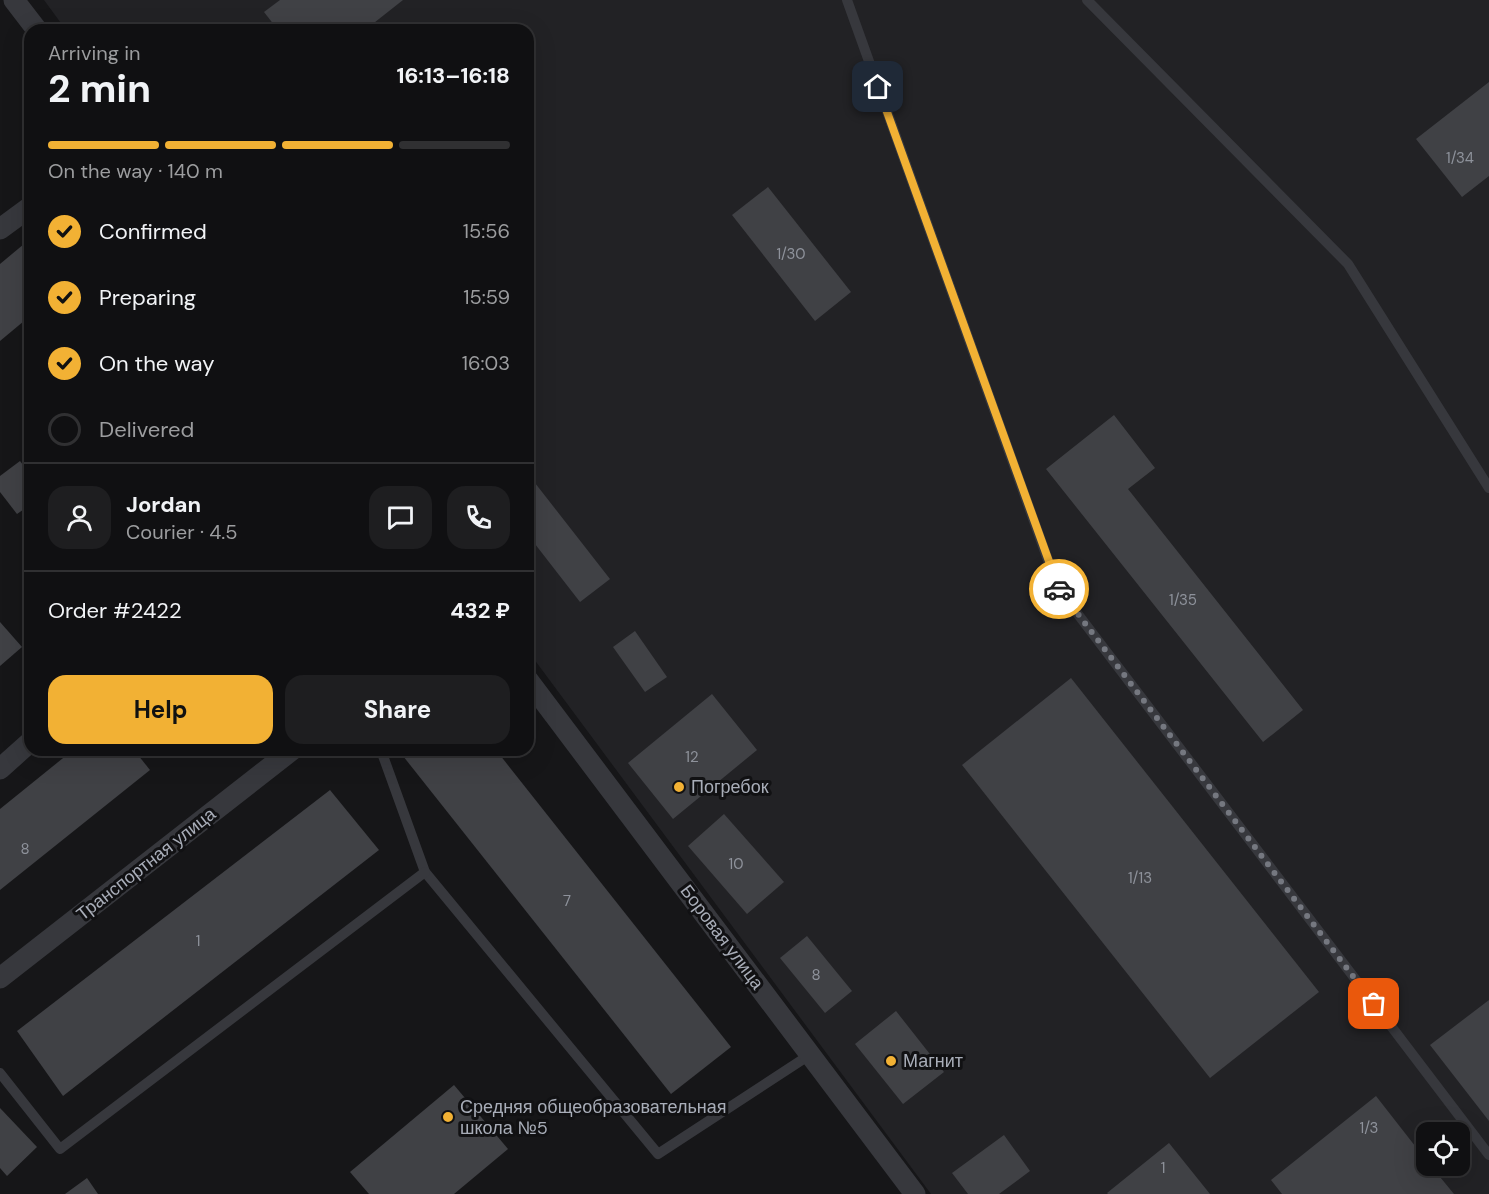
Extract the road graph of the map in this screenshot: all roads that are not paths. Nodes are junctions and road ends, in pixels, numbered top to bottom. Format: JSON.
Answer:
{"nodes":[{"id":1,"x":14,"y":0,"type":"edge"},
{"id":2,"x":847,"y":0,"type":"edge"},
{"id":3,"x":1087,"y":0,"type":"edge"},
{"id":4,"x":32,"y":24,"type":"edge"},
{"id":5,"x":24,"y":211,"type":"edge"},
{"id":6,"x":0,"y":229,"type":"edge"},
{"id":7,"x":1489,"y":488,"type":"edge"},
{"id":8,"x":534,"y":688,"type":"edge"},
{"id":9,"x":24,"y":747,"type":"edge"},
{"id":10,"x":284,"y":756,"type":"edge"},
{"id":11,"x":383,"y":756,"type":"edge"},
{"id":12,"x":0,"y":769,"type":"edge"},
{"id":13,"x":425,"y":872,"type":"junction"},
{"id":14,"x":0,"y":978,"type":"edge"},
{"id":15,"x":811,"y":1054,"type":"junction"},
{"id":16,"x":0,"y":1073,"type":"edge"},
{"id":17,"x":1489,"y":1155,"type":"edge"},
{"id":18,"x":915,"y":1194,"type":"edge"}],
"edges":[{"from":1,"to":4,"type":"street"},
{"from":2,"to":17,"type":"lane"},
{"from":3,"to":7,"type":"lane"},
{"from":5,"to":6,"type":"street"},
{"from":8,"to":15,"type":"street","name":"Боровая улица"},
{"from":9,"to":12,"type":"street"},
{"from":10,"to":14,"type":"street","name":"Транспортная улица"},
{"from":11,"to":13,"type":"lane"},
{"from":13,"to":15,"type":"lane"},
{"from":13,"to":16,"type":"lane"},
{"from":15,"to":18,"type":"street","name":"Боровая улица"}]}
